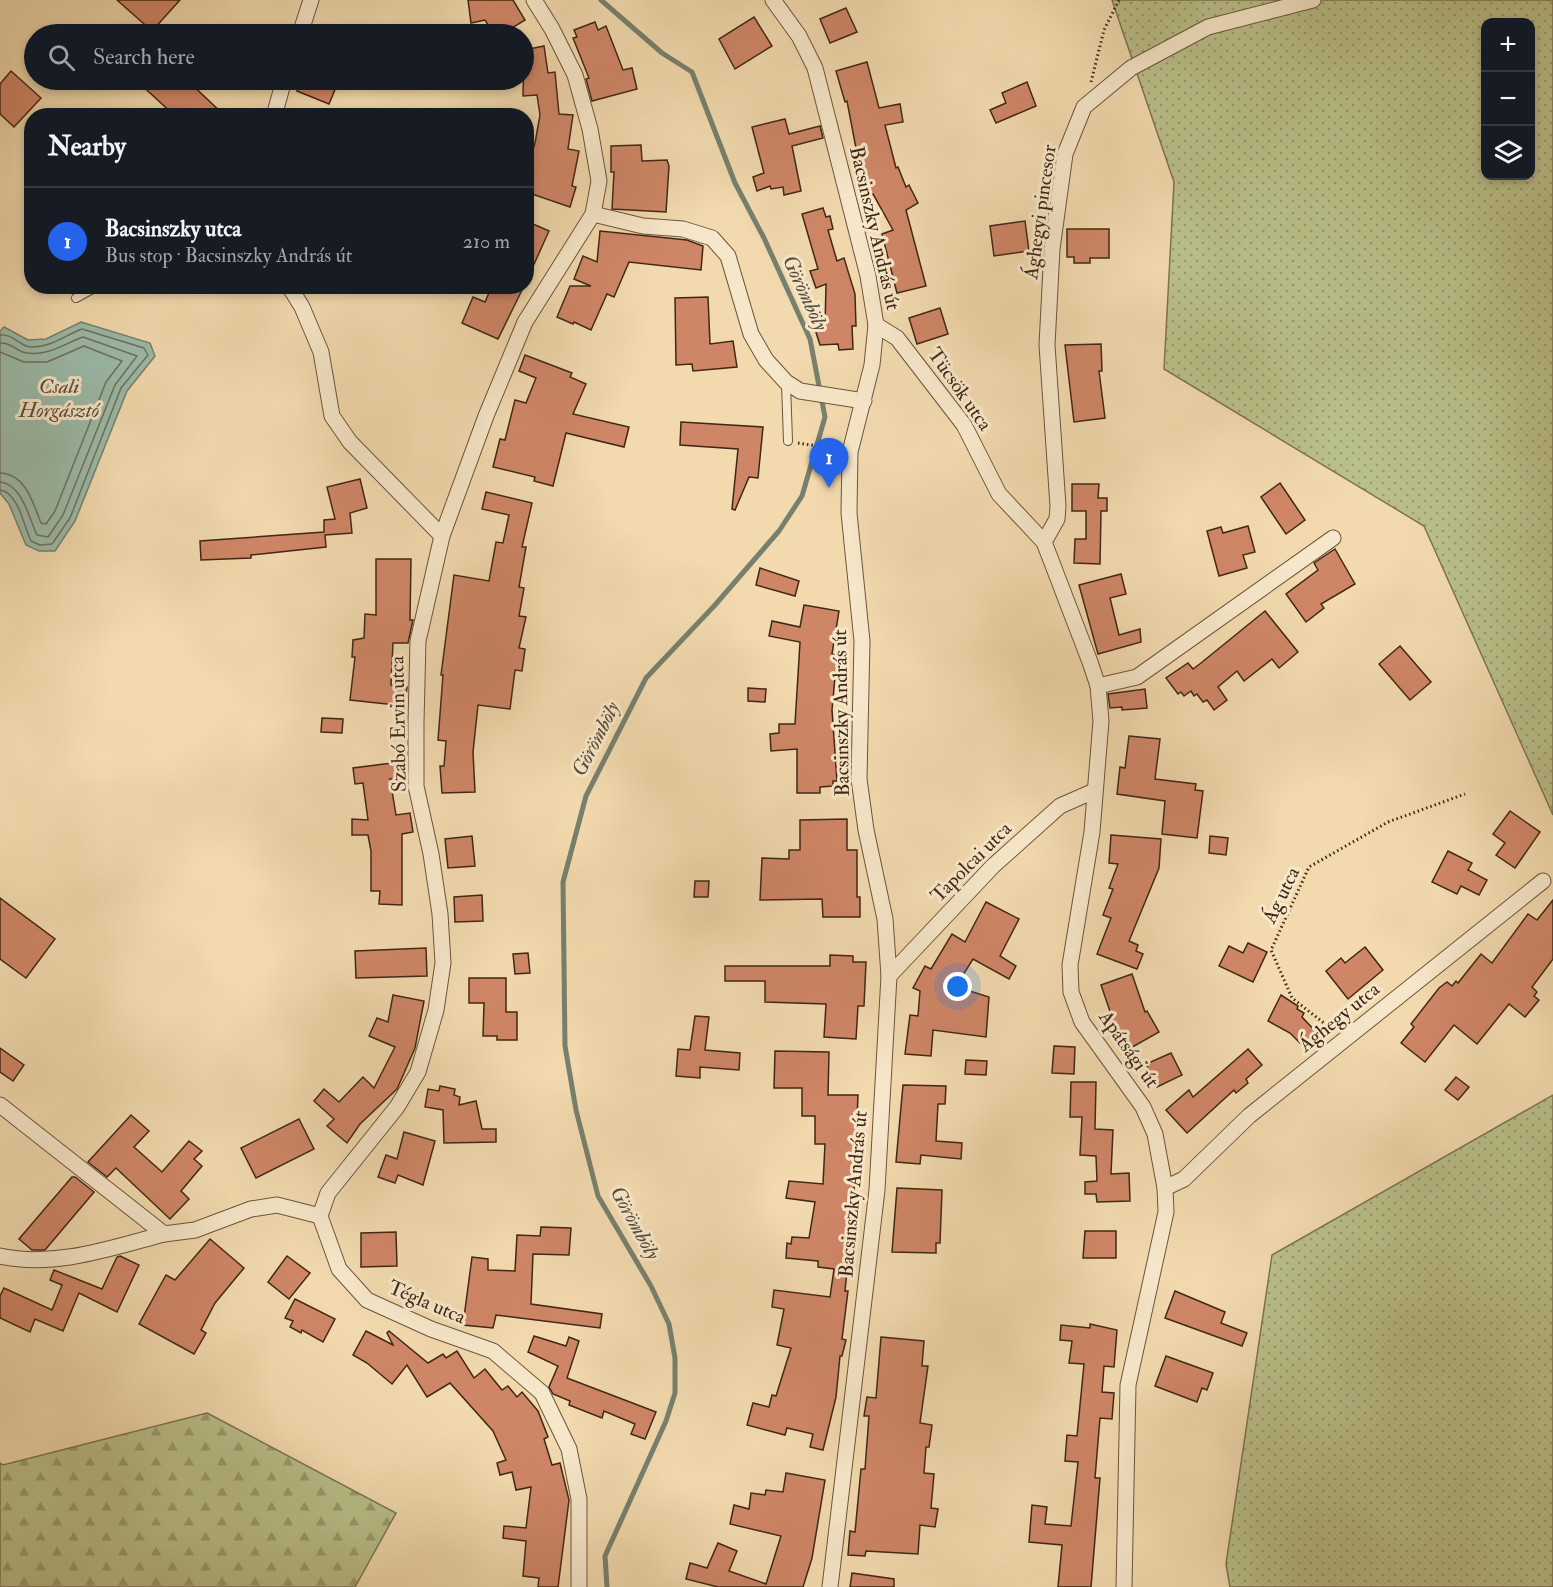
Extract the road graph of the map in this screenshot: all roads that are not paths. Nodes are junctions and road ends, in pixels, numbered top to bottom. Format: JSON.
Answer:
{"nodes":[{"id":1,"x":311,"y":0,"type":"edge"},
{"id":2,"x":534,"y":0,"type":"edge"},
{"id":3,"x":773,"y":0,"type":"edge"},
{"id":4,"x":1313,"y":0,"type":"edge"},
{"id":5,"x":303,"y":24,"type":"edge"},
{"id":6,"x":281,"y":90,"type":"edge"},
{"id":7,"x":276,"y":108,"type":"edge"},
{"id":8,"x":593,"y":214,"type":"junction"},
{"id":9,"x":82,"y":294,"type":"edge"},
{"id":10,"x":294,"y":294,"type":"edge"},
{"id":11,"x":76,"y":297,"type":"dead end"},
{"id":12,"x":876,"y":325,"type":"junction"},
{"id":13,"x":786,"y":382,"type":"junction"},
{"id":14,"x":864,"y":401,"type":"junction"},
{"id":15,"x":788,"y":441,"type":"road end"},
{"id":16,"x":442,"y":536,"type":"junction"},
{"id":17,"x":1333,"y":538,"type":"dead end"},
{"id":18,"x":1044,"y":542,"type":"junction"},
{"id":19,"x":1098,"y":686,"type":"junction"},
{"id":20,"x":1094,"y":791,"type":"junction"},
{"id":21,"x":1543,"y":881,"type":"dead end"},
{"id":22,"x":889,"y":976,"type":"junction"},
{"id":23,"x":0,"y":1105,"type":"edge"},
{"id":24,"x":1165,"y":1188,"type":"junction"},
{"id":25,"x":320,"y":1216,"type":"junction"},
{"id":26,"x":164,"y":1234,"type":"junction"},
{"id":27,"x":0,"y":1256,"type":"edge"},
{"id":28,"x":579,"y":1587,"type":"edge"},
{"id":29,"x":830,"y":1587,"type":"edge"},
{"id":30,"x":1124,"y":1587,"type":"edge"}],
"edges":[{"from":1,"to":5,"type":"street"},
{"from":2,"to":8,"type":"street"},
{"from":3,"to":12,"type":"street","name":"Bacsinszky András út"},
{"from":4,"to":18,"type":"street","name":"Ághegyi pincesor"},
{"from":6,"to":7,"type":"street"},
{"from":8,"to":13,"type":"street"},
{"from":8,"to":16,"type":"street","name":"Szabó Ervin utca"},
{"from":9,"to":11,"type":"lane"},
{"from":10,"to":16,"type":"street"},
{"from":12,"to":14,"type":"street","name":"Bacsinszky András út"},
{"from":12,"to":18,"type":"street","name":"Tücsök utca"},
{"from":13,"to":14,"type":"street"},
{"from":13,"to":15,"type":"lane"},
{"from":14,"to":22,"type":"street","name":"Bacsinszky András út"},
{"from":16,"to":25,"type":"street","name":"Szabó Ervin utca"},
{"from":17,"to":19,"type":"street"},
{"from":18,"to":19,"type":"street","name":"Apátsági út"},
{"from":19,"to":20,"type":"street","name":"Apátsági út"},
{"from":20,"to":22,"type":"street","name":"Tapolcai utca"},
{"from":20,"to":24,"type":"street","name":"Apátsági út"},
{"from":21,"to":24,"type":"street","name":"Ághegy utca"},
{"from":22,"to":29,"type":"street","name":"Bacsinszky András út"},
{"from":23,"to":26,"type":"street"},
{"from":24,"to":30,"type":"street","name":"Apátsági út"},
{"from":25,"to":26,"type":"street"},
{"from":25,"to":28,"type":"street","name":"Tégla utca"},
{"from":26,"to":27,"type":"street"}]}
